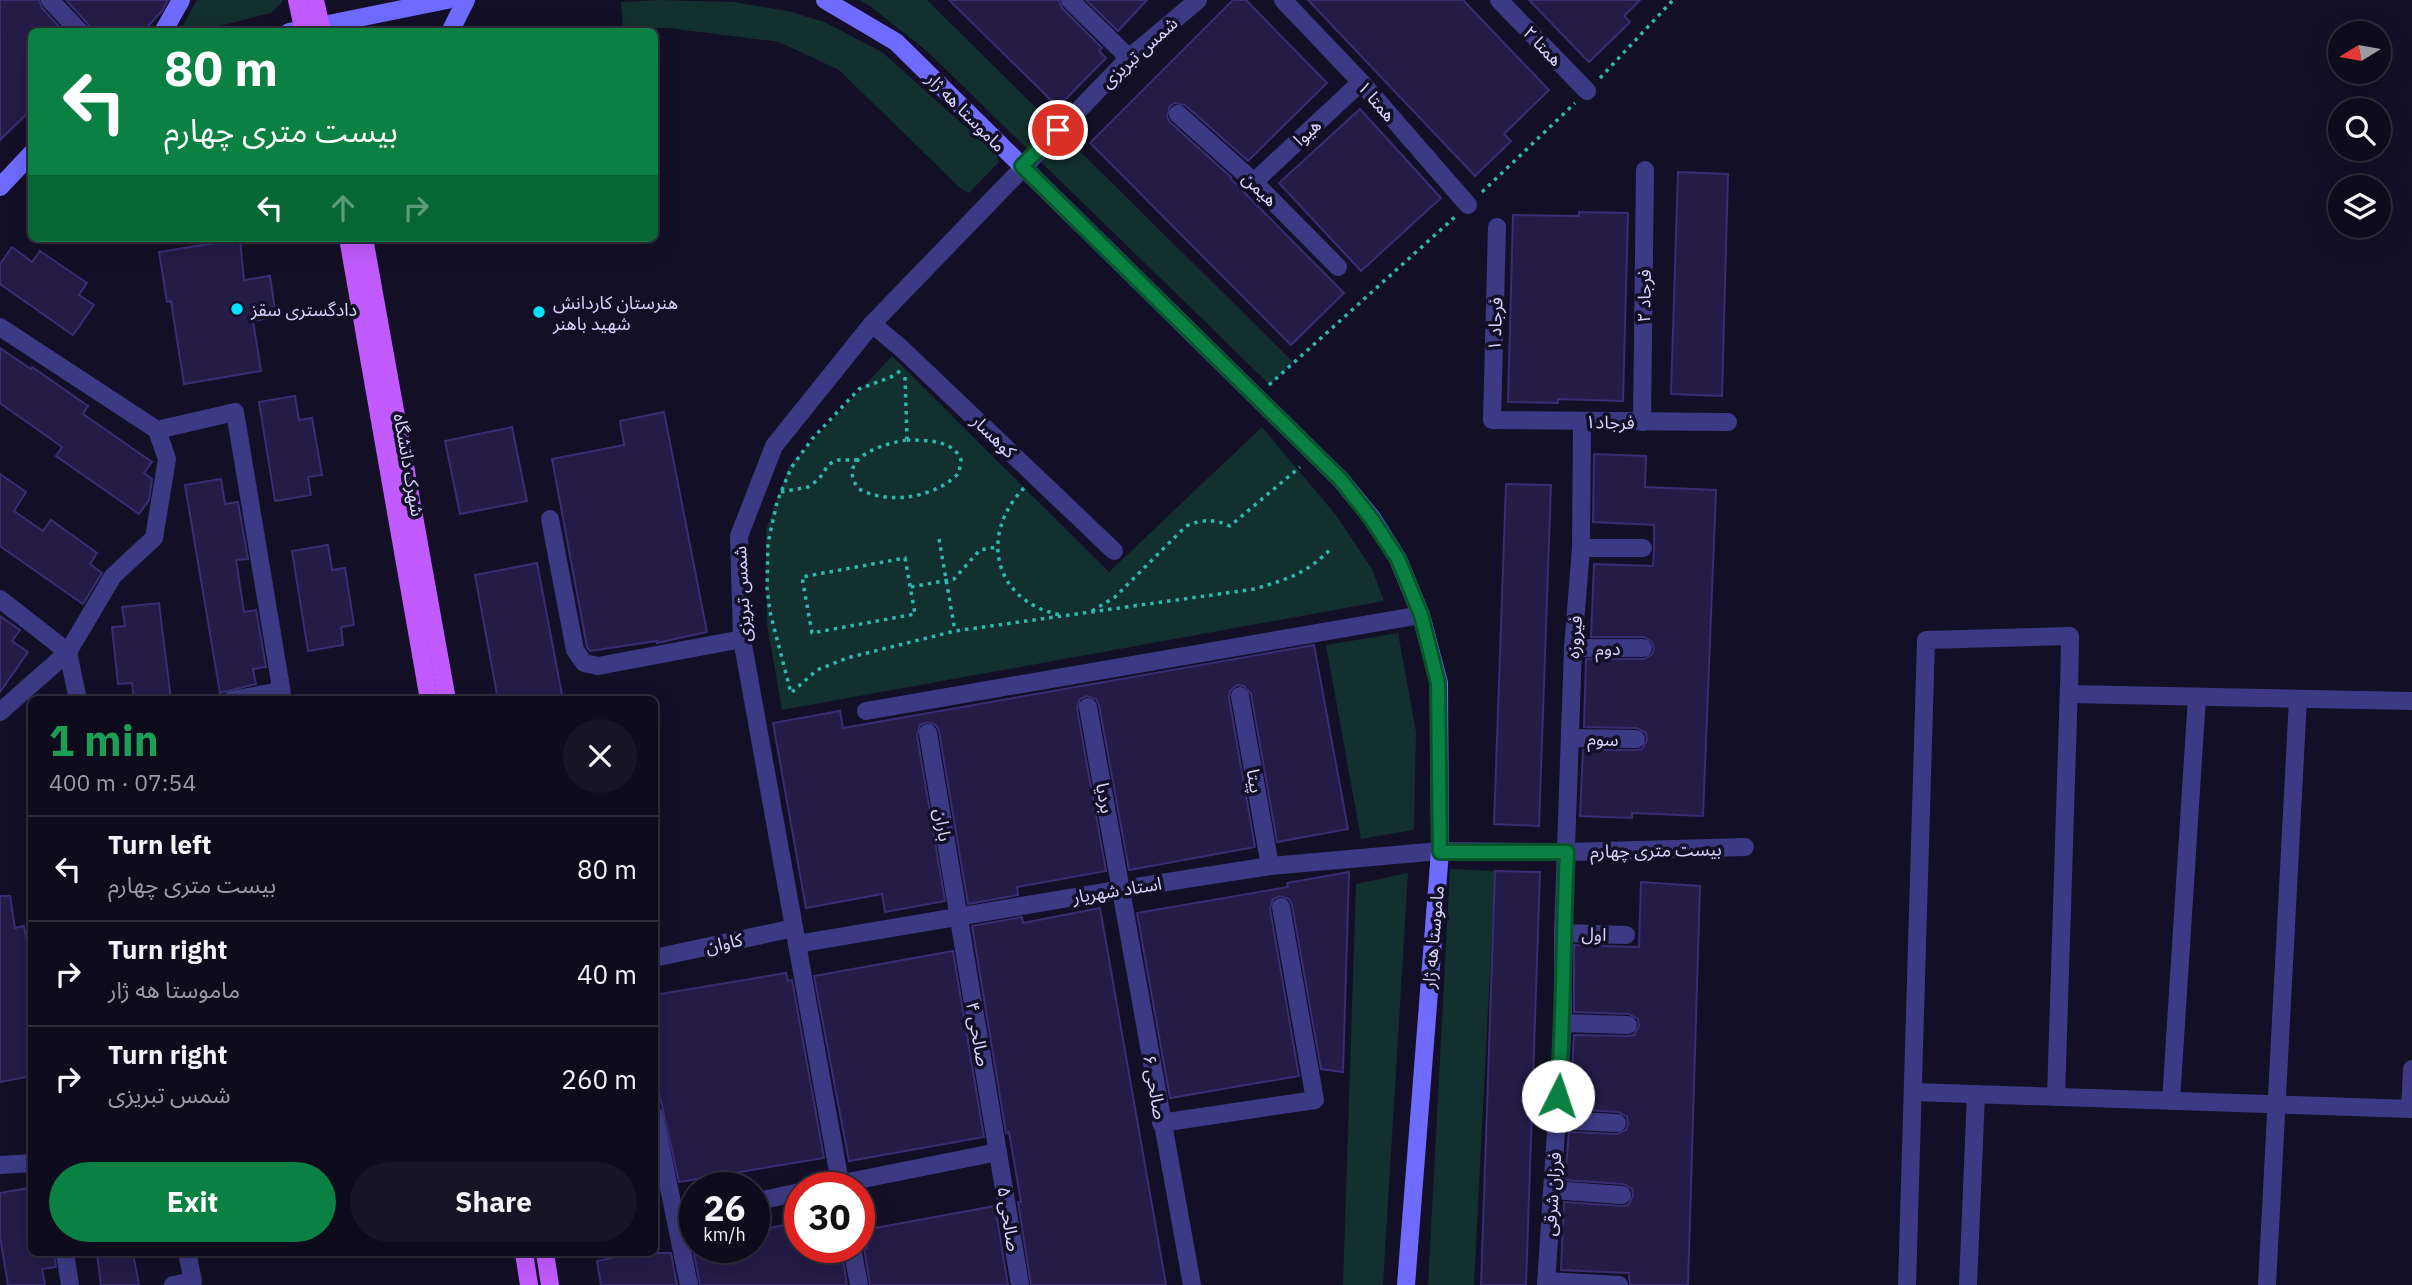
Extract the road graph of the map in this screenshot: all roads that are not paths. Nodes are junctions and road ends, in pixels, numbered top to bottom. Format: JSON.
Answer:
{"nodes":[{"id":1,"x":50,"y":0,"type":"edge"},
{"id":2,"x":181,"y":0,"type":"edge"},
{"id":3,"x":297,"y":0,"type":"edge"},
{"id":4,"x":315,"y":0,"type":"edge"},
{"id":5,"x":447,"y":0,"type":"edge"},
{"id":6,"x":466,"y":0,"type":"edge"},
{"id":7,"x":825,"y":0,"type":"edge"},
{"id":8,"x":1070,"y":0,"type":"edge"},
{"id":9,"x":1198,"y":0,"type":"edge"},
{"id":10,"x":1283,"y":0,"type":"edge"},
{"id":11,"x":1499,"y":0,"type":"edge"},
{"id":12,"x":76,"y":28,"type":"edge"},
{"id":13,"x":165,"y":28,"type":"edge"},
{"id":14,"x":308,"y":28,"type":"edge"},
{"id":15,"x":308,"y":28,"type":"edge"},
{"id":16,"x":313,"y":28,"type":"edge"},
{"id":17,"x":452,"y":28,"type":"edge"},
{"id":18,"x":1129,"y":58,"type":"junction"},
{"id":19,"x":1361,"y":82,"type":"junction"},
{"id":20,"x":1587,"y":91,"type":"dead end"},
{"id":21,"x":1178,"y":114,"type":"dead end"},
{"id":22,"x":28,"y":156,"type":"edge"},
{"id":23,"x":1022,"y":166,"type":"junction"},
{"id":24,"x":1645,"y":170,"type":"dead end"},
{"id":25,"x":2,"y":178,"type":"edge"},
{"id":26,"x":1254,"y":182,"type":"junction"},
{"id":27,"x":1468,"y":205,"type":"dead end"},
{"id":28,"x":1497,"y":227,"type":"dead end"},
{"id":29,"x":349,"y":242,"type":"edge"},
{"id":30,"x":365,"y":242,"type":"edge"},
{"id":31,"x":1338,"y":267,"type":"dead end"},
{"id":32,"x":872,"y":324,"type":"junction"},
{"id":33,"x":0,"y":327,"type":"edge"},
{"id":34,"x":1492,"y":420,"type":"joint"},
{"id":35,"x":1582,"y":421,"type":"junction"},
{"id":36,"x":1642,"y":422,"type":"junction"},
{"id":37,"x":1728,"y":422,"type":"dead end"},
{"id":38,"x":157,"y":430,"type":"junction"},
{"id":39,"x":550,"y":519,"type":"dead end"},
{"id":40,"x":1581,"y":548,"type":"junction"},
{"id":41,"x":1643,"y":548,"type":"dead end"},
{"id":42,"x":1114,"y":551,"type":"dead end"},
{"id":43,"x":0,"y":599,"type":"edge"},
{"id":44,"x":1421,"y":615,"type":"junction"},
{"id":45,"x":742,"y":639,"type":"junction"},
{"id":46,"x":1573,"y":648,"type":"junction"},
{"id":47,"x":1643,"y":648,"type":"dead end"},
{"id":48,"x":68,"y":652,"type":"junction"},
{"id":49,"x":2069,"y":685,"type":"junction"},
{"id":50,"x":282,"y":695,"type":"edge"},
{"id":51,"x":77,"y":696,"type":"edge"},
{"id":52,"x":428,"y":696,"type":"edge"},
{"id":53,"x":446,"y":696,"type":"edge"},
{"id":54,"x":1240,"y":696,"type":"dead end"},
{"id":55,"x":2197,"y":697,"type":"junction"},
{"id":56,"x":2298,"y":699,"type":"junction"},
{"id":57,"x":2412,"y":701,"type":"edge"},
{"id":58,"x":1088,"y":707,"type":"dead end"},
{"id":59,"x":866,"y":711,"type":"dead end"},
{"id":60,"x":0,"y":712,"type":"edge"},
{"id":61,"x":928,"y":733,"type":"dead end"},
{"id":62,"x":1570,"y":738,"type":"junction"},
{"id":63,"x":1636,"y":740,"type":"dead end"},
{"id":64,"x":1745,"y":847,"type":"dead end"},
{"id":65,"x":1440,"y":852,"type":"junction"},
{"id":66,"x":1567,"y":852,"type":"junction"},
{"id":67,"x":1270,"y":866,"type":"junction"},
{"id":68,"x":1122,"y":889,"type":"junction"},
{"id":69,"x":1281,"y":907,"type":"dead end"},
{"id":70,"x":959,"y":916,"type":"junction"},
{"id":71,"x":1563,"y":933,"type":"junction"},
{"id":72,"x":1626,"y":935,"type":"dead end"},
{"id":73,"x":796,"y":936,"type":"junction"},
{"id":74,"x":658,"y":957,"type":"edge"},
{"id":75,"x":1563,"y":1023,"type":"junction"},
{"id":76,"x":1628,"y":1025,"type":"dead end"},
{"id":77,"x":2412,"y":1069,"type":"edge"},
{"id":78,"x":1913,"y":1092,"type":"junction"},
{"id":79,"x":1976,"y":1094,"type":"junction"},
{"id":80,"x":2056,"y":1097,"type":"junction"},
{"id":81,"x":2171,"y":1101,"type":"junction"},
{"id":82,"x":2278,"y":1105,"type":"junction"},
{"id":83,"x":2411,"y":1109,"type":"edge"},
{"id":84,"x":1556,"y":1120,"type":"junction"},
{"id":85,"x":1161,"y":1123,"type":"junction"},
{"id":86,"x":1617,"y":1123,"type":"dead end"},
{"id":87,"x":658,"y":1134,"type":"edge"},
{"id":88,"x":998,"y":1152,"type":"junction"},
{"id":89,"x":28,"y":1163,"type":"edge"},
{"id":90,"x":0,"y":1165,"type":"edge"},
{"id":91,"x":838,"y":1172,"type":"edge"},
{"id":92,"x":875,"y":1179,"type":"edge"},
{"id":93,"x":1552,"y":1190,"type":"junction"},
{"id":94,"x":1622,"y":1195,"type":"dead end"},
{"id":95,"x":679,"y":1218,"type":"edge"},
{"id":96,"x":676,"y":1219,"type":"junction"},
{"id":97,"x":66,"y":1256,"type":"edge"},
{"id":98,"x":188,"y":1256,"type":"edge"},
{"id":99,"x":524,"y":1256,"type":"edge"},
{"id":100,"x":545,"y":1256,"type":"edge"},
{"id":101,"x":855,"y":1263,"type":"edge"},
{"id":102,"x":1546,"y":1283,"type":"edge"},
{"id":103,"x":71,"y":1285,"type":"edge"},
{"id":104,"x":173,"y":1285,"type":"edge"},
{"id":105,"x":529,"y":1285,"type":"edge"},
{"id":106,"x":550,"y":1285,"type":"edge"},
{"id":107,"x":690,"y":1285,"type":"edge"},
{"id":108,"x":859,"y":1285,"type":"edge"},
{"id":109,"x":1020,"y":1285,"type":"edge"},
{"id":110,"x":1192,"y":1285,"type":"edge"},
{"id":111,"x":1406,"y":1285,"type":"edge"},
{"id":112,"x":1619,"y":1285,"type":"edge"},
{"id":113,"x":1907,"y":1285,"type":"edge"},
{"id":114,"x":1968,"y":1285,"type":"edge"},
{"id":115,"x":2267,"y":1285,"type":"edge"}],
"edges":[{"from":1,"to":12,"type":"street"},
{"from":2,"to":13,"type":"main road"},
{"from":3,"to":14,"type":"main road"},
{"from":4,"to":15,"type":"main road"},
{"from":5,"to":16,"type":"main road"},
{"from":6,"to":17,"type":"main road"},
{"from":7,"to":23,"type":"main road","name":"ماموستا هه ژار"},
{"from":8,"to":18,"type":"street"},
{"from":9,"to":18,"type":"street","name":"شمس تبریزی"},
{"from":10,"to":19,"type":"street","name":"همتا ۱"},
{"from":11,"to":20,"type":"street","name":"همتا ۲"},
{"from":18,"to":23,"type":"street","name":"شمس تبریزی"},
{"from":19,"to":26,"type":"street","name":"هیوا"},
{"from":19,"to":27,"type":"street","name":"همتا ۱"},
{"from":21,"to":26,"type":"street","name":"هیمن"},
{"from":22,"to":25,"type":"main road"},
{"from":23,"to":32,"type":"street","name":"شمس تبریزی"},
{"from":23,"to":44,"type":"main road","name":"ماموستا هه ژار"},
{"from":24,"to":36,"type":"street","name":"فرجاد ۲"},
{"from":26,"to":31,"type":"street","name":"هیمن"},
{"from":28,"to":34,"type":"street","name":"فرجاد ۱"},
{"from":29,"to":52,"type":"main road","name":"شهرک دانشگاه"},
{"from":30,"to":53,"type":"main road"},
{"from":32,"to":42,"type":"street","name":"کوهسار"},
{"from":32,"to":45,"type":"street","name":"شمس تبریزی"},
{"from":33,"to":38,"type":"street"},
{"from":34,"to":35,"type":"street","name":"فرجاد۱"},
{"from":35,"to":36,"type":"street","name":"فرجاد۱"},
{"from":35,"to":40,"type":"street","name":"فیروزه"},
{"from":36,"to":37,"type":"street","name":"فرجاد۱"},
{"from":38,"to":48,"type":"street"},
{"from":38,"to":50,"type":"street"},
{"from":39,"to":45,"type":"street"},
{"from":40,"to":41,"type":"street"},
{"from":40,"to":46,"type":"street","name":"فیروزه"},
{"from":43,"to":48,"type":"street"},
{"from":44,"to":59,"type":"street"},
{"from":44,"to":65,"type":"main road","name":"ماموستا هه ژار"},
{"from":45,"to":73,"type":"street","name":"شمس تبریزی"},
{"from":46,"to":47,"type":"street","name":"دوم"},
{"from":46,"to":62,"type":"street","name":"فیروزه"},
{"from":48,"to":51,"type":"street"},
{"from":48,"to":60,"type":"street"},
{"from":49,"to":55,"type":"street"},
{"from":49,"to":78,"type":"street"},
{"from":49,"to":80,"type":"street"},
{"from":54,"to":67,"type":"street","name":"پیتا"},
{"from":55,"to":56,"type":"street"},
{"from":55,"to":81,"type":"street"},
{"from":56,"to":57,"type":"street"},
{"from":56,"to":82,"type":"street"},
{"from":58,"to":68,"type":"street","name":"بردیا"},
{"from":61,"to":70,"type":"street","name":"باران"},
{"from":62,"to":63,"type":"street","name":"سوم"},
{"from":62,"to":66,"type":"street","name":"فیروزه"},
{"from":64,"to":66,"type":"street","name":"بیست متری چهارم"},
{"from":65,"to":66,"type":"street","name":"بیست متری چهارم"},
{"from":65,"to":67,"type":"street","name":"استاد شهریار"},
{"from":65,"to":111,"type":"main road","name":"ماموستا هه ژار"},
{"from":66,"to":71,"type":"street","name":"فرزان شرقی"},
{"from":67,"to":68,"type":"street","name":"استاد شهریار"},
{"from":68,"to":70,"type":"street","name":"استاد شهریار"},
{"from":68,"to":85,"type":"street","name":"صالحی ۶"},
{"from":69,"to":85,"type":"street"},
{"from":70,"to":73,"type":"street","name":"استاد شهریار"},
{"from":70,"to":88,"type":"street","name":"صالحی ۴"},
{"from":71,"to":72,"type":"street","name":"اول"},
{"from":71,"to":75,"type":"street","name":"فرزان شرقی"},
{"from":73,"to":74,"type":"street","name":"کاوان"},
{"from":73,"to":91,"type":"street","name":"شمس تبریزی"},
{"from":75,"to":76,"type":"street"},
{"from":75,"to":84,"type":"street","name":"فرزان شرقی"},
{"from":77,"to":83,"type":"street"},
{"from":78,"to":79,"type":"street"},
{"from":78,"to":113,"type":"street"},
{"from":79,"to":80,"type":"street"},
{"from":79,"to":114,"type":"street"},
{"from":80,"to":81,"type":"street"},
{"from":81,"to":82,"type":"street"},
{"from":82,"to":83,"type":"street"},
{"from":82,"to":115,"type":"street"},
{"from":84,"to":86,"type":"street"},
{"from":84,"to":93,"type":"street","name":"فرزان شرقی"},
{"from":85,"to":110,"type":"street","name":"صالحی ۶"},
{"from":87,"to":96,"type":"street"},
{"from":88,"to":92,"type":"street"},
{"from":88,"to":109,"type":"street","name":"صالحی ۵"},
{"from":89,"to":90,"type":"street"},
{"from":93,"to":94,"type":"street"},
{"from":93,"to":102,"type":"street","name":"فرزان شرقی"},
{"from":95,"to":96,"type":"street"},
{"from":96,"to":107,"type":"street"},
{"from":97,"to":103,"type":"street"},
{"from":98,"to":104,"type":"street"},
{"from":99,"to":105,"type":"main road"},
{"from":100,"to":106,"type":"main road"},
{"from":101,"to":108,"type":"street"},
{"from":102,"to":112,"type":"street"}]}
